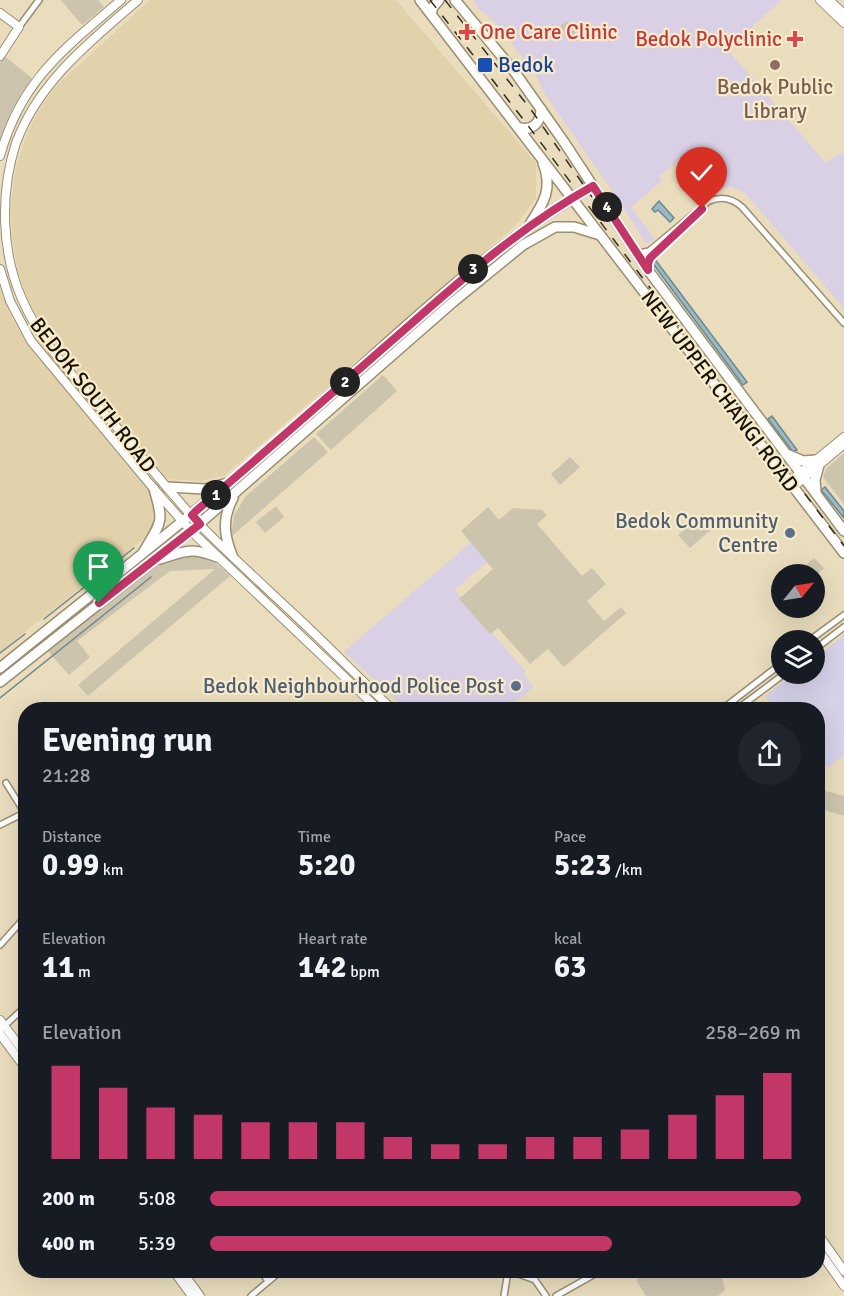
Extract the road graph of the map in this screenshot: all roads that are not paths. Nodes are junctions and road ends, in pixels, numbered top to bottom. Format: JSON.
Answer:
{"nodes":[{"id":1,"x":39,"y":0,"type":"edge"},
{"id":2,"x":121,"y":0,"type":"edge"},
{"id":3,"x":138,"y":0,"type":"edge"},
{"id":4,"x":420,"y":0,"type":"edge"},
{"id":5,"x":439,"y":0,"type":"edge"},
{"id":6,"x":455,"y":0,"type":"edge"},
{"id":7,"x":820,"y":0,"type":"edge"},
{"id":8,"x":829,"y":0,"type":"edge"},
{"id":9,"x":0,"y":13,"type":"edge"},
{"id":10,"x":431,"y":14,"type":"junction"},
{"id":11,"x":844,"y":14,"type":"edge"},
{"id":12,"x":844,"y":23,"type":"edge"},
{"id":13,"x":19,"y":27,"type":"junction"},
{"id":14,"x":0,"y":56,"type":"edge"},
{"id":15,"x":542,"y":109,"type":"junction"},
{"id":16,"x":520,"y":128,"type":"junction"},
{"id":17,"x":540,"y":154,"type":"junction"},
{"id":18,"x":0,"y":156,"type":"edge"},
{"id":19,"x":593,"y":186,"type":"junction"},
{"id":20,"x":572,"y":198,"type":"junction"},
{"id":21,"x":744,"y":209,"type":"junction"},
{"id":22,"x":526,"y":228,"type":"junction"},
{"id":23,"x":600,"y":236,"type":"junction"},
{"id":24,"x":637,"y":253,"type":"junction"},
{"id":25,"x":0,"y":269,"type":"edge"},
{"id":26,"x":648,"y":270,"type":"junction"},
{"id":27,"x":844,"y":322,"type":"edge"},
{"id":28,"x":844,"y":437,"type":"edge"},
{"id":29,"x":844,"y":444,"type":"edge"},
{"id":30,"x":787,"y":454,"type":"junction"},
{"id":31,"x":818,"y":463,"type":"junction"},
{"id":32,"x":802,"y":476,"type":"junction"},
{"id":33,"x":230,"y":482,"type":"junction"},
{"id":34,"x":790,"y":485,"type":"junction"},
{"id":35,"x":167,"y":487,"type":"junction"},
{"id":36,"x":239,"y":488,"type":"junction"},
{"id":37,"x":154,"y":489,"type":"junction"},
{"id":38,"x":817,"y":496,"type":"junction"},
{"id":39,"x":192,"y":515,"type":"junction"},
{"id":40,"x":183,"y":522,"type":"junction"},
{"id":41,"x":200,"y":524,"type":"junction"},
{"id":42,"x":191,"y":531,"type":"junction"},
{"id":43,"x":844,"y":531,"type":"edge"},
{"id":44,"x":844,"y":553,"type":"edge"},
{"id":45,"x":232,"y":555,"type":"junction"},
{"id":46,"x":142,"y":556,"type":"junction"},
{"id":47,"x":218,"y":557,"type":"junction"},
{"id":48,"x":155,"y":560,"type":"junction"},
{"id":49,"x":844,"y":615,"type":"edge"},
{"id":50,"x":844,"y":627,"type":"edge"},
{"id":51,"x":824,"y":630,"type":"edge"},
{"id":52,"x":825,"y":642,"type":"edge"},
{"id":53,"x":0,"y":668,"type":"edge"},
{"id":54,"x":771,"y":671,"type":"edge"},
{"id":55,"x":0,"y":682,"type":"edge"},
{"id":56,"x":771,"y":684,"type":"edge"},
{"id":57,"x":371,"y":702,"type":"edge"},
{"id":58,"x":385,"y":702,"type":"edge"},
{"id":59,"x":731,"y":702,"type":"edge"},
{"id":60,"x":747,"y":702,"type":"edge"},
{"id":61,"x":6,"y":783,"type":"dead end"},
{"id":62,"x":18,"y":803,"type":"edge"},
{"id":63,"x":18,"y":817,"type":"edge"},
{"id":64,"x":0,"y":825,"type":"edge"},
{"id":65,"x":18,"y":925,"type":"edge"},
{"id":66,"x":0,"y":945,"type":"edge"},
{"id":67,"x":18,"y":1013,"type":"edge"},
{"id":68,"x":1,"y":1028,"type":"edge"},
{"id":69,"x":18,"y":1046,"type":"edge"},
{"id":70,"x":18,"y":1056,"type":"edge"},
{"id":71,"x":825,"y":1244,"type":"edge"},
{"id":72,"x":825,"y":1260,"type":"edge"},
{"id":73,"x":844,"y":1271,"type":"edge"},
{"id":74,"x":179,"y":1278,"type":"edge"},
{"id":75,"x":187,"y":1278,"type":"edge"},
{"id":76,"x":266,"y":1278,"type":"edge"},
{"id":77,"x":272,"y":1278,"type":"edge"},
{"id":78,"x":507,"y":1278,"type":"edge"},
{"id":79,"x":533,"y":1278,"type":"edge"},
{"id":80,"x":588,"y":1278,"type":"edge"},
{"id":81,"x":268,"y":1281,"type":"junction"},
{"id":82,"x":844,"y":1286,"type":"edge"},
{"id":83,"x":192,"y":1296,"type":"edge"},
{"id":84,"x":200,"y":1296,"type":"edge"},
{"id":85,"x":251,"y":1296,"type":"edge"},
{"id":86,"x":504,"y":1296,"type":"edge"},
{"id":87,"x":546,"y":1296,"type":"edge"},
{"id":88,"x":556,"y":1296,"type":"edge"}],
"edges":[{"from":1,"to":13,"type":"street"},
{"from":2,"to":18,"type":"main road"},
{"from":3,"to":35,"type":"main road","name":"BEDOK SOUTH ROAD"},
{"from":4,"to":10,"type":"main road","name":"NEW UPPER CHANGI ROAD"},
{"from":5,"to":10,"type":"main road"},
{"from":6,"to":15,"type":"main road","name":"NEW UPPER CHANGI ROAD"},
{"from":7,"to":12,"type":"main road"},
{"from":8,"to":11,"type":"main road"},
{"from":9,"to":13,"type":"main road"},
{"from":10,"to":16,"type":"main road","name":"NEW UPPER CHANGI ROAD"},
{"from":13,"to":14,"type":"main road"},
{"from":15,"to":16,"type":"main road"},
{"from":15,"to":19,"type":"main road","name":"NEW UPPER CHANGI ROAD"},
{"from":16,"to":17,"type":"main road","name":"NEW UPPER CHANGI ROAD"},
{"from":17,"to":20,"type":"main road","name":"NEW UPPER CHANGI ROAD"},
{"from":17,"to":22,"type":"main road"},
{"from":19,"to":20,"type":"main road"},
{"from":19,"to":24,"type":"main road","name":"NEW UPPER CHANGI ROAD"},
{"from":20,"to":22,"type":"main road"},
{"from":20,"to":23,"type":"main road","name":"NEW UPPER CHANGI ROAD"},
{"from":21,"to":24,"type":"street"},
{"from":21,"to":26,"type":"street"},
{"from":21,"to":27,"type":"street"},
{"from":22,"to":33,"type":"main road"},
{"from":23,"to":34,"type":"main road","name":"NEW UPPER CHANGI ROAD"},
{"from":23,"to":36,"type":"main road"},
{"from":24,"to":26,"type":"main road","name":"NEW UPPER CHANGI ROAD"},
{"from":25,"to":37,"type":"main road","name":"BEDOK SOUTH ROAD"},
{"from":26,"to":30,"type":"main road","name":"NEW UPPER CHANGI ROAD"},
{"from":28,"to":31,"type":"main road"},
{"from":29,"to":31,"type":"main road"},
{"from":30,"to":31,"type":"main road"},
{"from":30,"to":32,"type":"main road","name":"NEW UPPER CHANGI ROAD"},
{"from":31,"to":32,"type":"main road"},
{"from":31,"to":38,"type":"main road"},
{"from":32,"to":34,"type":"main road"},
{"from":32,"to":38,"type":"main road","name":"NEW UPPER CHANGI ROAD"},
{"from":33,"to":35,"type":"main road"},
{"from":33,"to":39,"type":"main road"},
{"from":34,"to":44,"type":"main road","name":"NEW UPPER CHANGI ROAD"},
{"from":35,"to":39,"type":"main road","name":"BEDOK SOUTH ROAD"},
{"from":36,"to":41,"type":"main road"},
{"from":36,"to":45,"type":"main road"},
{"from":37,"to":40,"type":"main road","name":"BEDOK SOUTH ROAD"},
{"from":37,"to":46,"type":"main road"},
{"from":38,"to":43,"type":"main road","name":"NEW UPPER CHANGI ROAD"},
{"from":39,"to":40,"type":"main road"},
{"from":39,"to":41,"type":"main road","name":"BEDOK SOUTH ROAD"},
{"from":40,"to":42,"type":"main road","name":"BEDOK SOUTH ROAD"},
{"from":40,"to":46,"type":"main road"},
{"from":41,"to":42,"type":"main road"},
{"from":41,"to":45,"type":"main road","name":"BEDOK SOUTH ROAD"},
{"from":42,"to":47,"type":"main road","name":"BEDOK SOUTH ROAD"},
{"from":42,"to":48,"type":"main road"},
{"from":45,"to":58,"type":"main road","name":"BEDOK SOUTH ROAD"},
{"from":46,"to":53,"type":"main road"},
{"from":47,"to":48,"type":"main road"},
{"from":47,"to":57,"type":"main road","name":"BEDOK SOUTH ROAD"},
{"from":48,"to":55,"type":"main road"},
{"from":49,"to":51,"type":"street"},
{"from":50,"to":52,"type":"street"},
{"from":54,"to":59,"type":"street"},
{"from":56,"to":60,"type":"street"},
{"from":61,"to":62,"type":"street"},
{"from":63,"to":64,"type":"street"},
{"from":65,"to":66,"type":"street"},
{"from":67,"to":68,"type":"street"},
{"from":68,"to":69,"type":"main road"},
{"from":68,"to":70,"type":"main road"},
{"from":71,"to":73,"type":"main road"},
{"from":72,"to":82,"type":"main road"},
{"from":74,"to":83,"type":"main road"},
{"from":75,"to":84,"type":"main road"},
{"from":76,"to":81,"type":"street"},
{"from":77,"to":81,"type":"street"},
{"from":78,"to":86,"type":"street"},
{"from":79,"to":87,"type":"street"},
{"from":80,"to":88,"type":"street"},
{"from":81,"to":85,"type":"street"}]}
